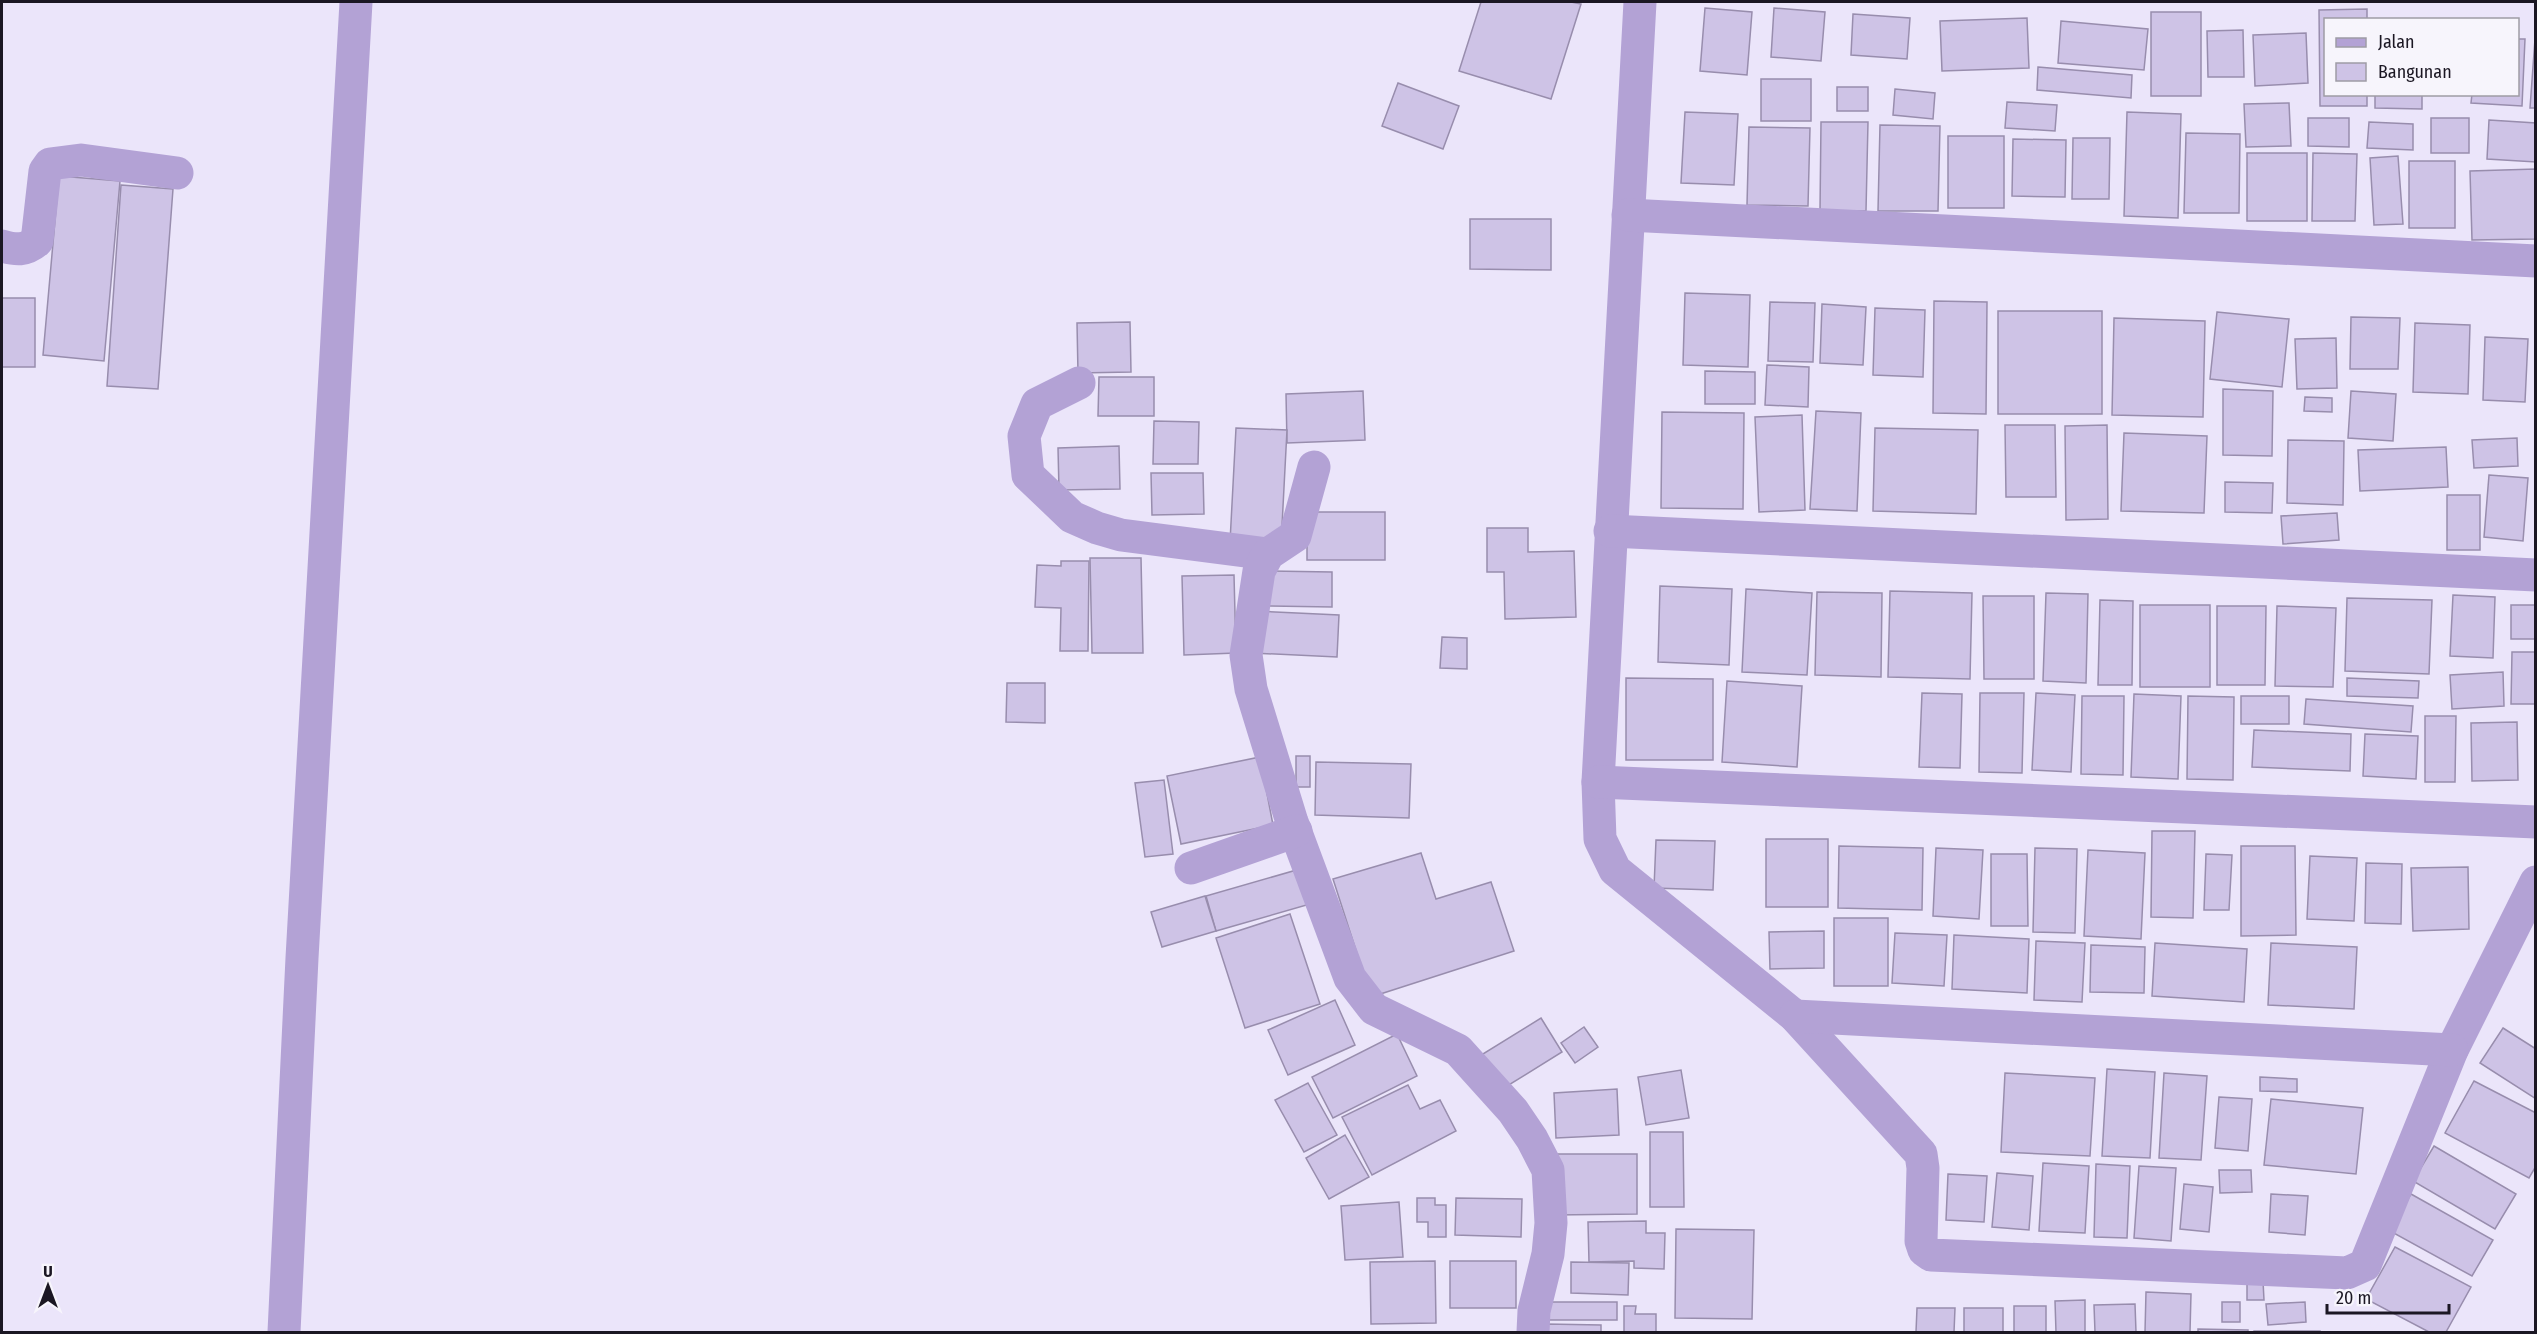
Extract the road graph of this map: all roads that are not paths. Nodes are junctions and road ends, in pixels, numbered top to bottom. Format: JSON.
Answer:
{"nodes":[{"id":1,"x":356,"y":2,"type":"edge"},
{"id":2,"x":1640,"y":2,"type":"edge"},
{"id":3,"x":177,"y":173,"type":"dead end"},
{"id":4,"x":1628,"y":215,"type":"junction"},
{"id":5,"x":2,"y":246,"type":"edge"},
{"id":6,"x":2535,"y":261,"type":"edge"},
{"id":7,"x":1079,"y":383,"type":"dead end"},
{"id":8,"x":1314,"y":467,"type":"dead end"},
{"id":9,"x":1610,"y":531,"type":"junction"},
{"id":10,"x":1268,"y":554,"type":"junction"},
{"id":11,"x":2535,"y":575,"type":"edge"},
{"id":12,"x":1598,"y":782,"type":"junction"},
{"id":13,"x":2535,"y":822,"type":"edge"},
{"id":14,"x":1296,"y":831,"type":"junction"},
{"id":15,"x":1191,"y":868,"type":"dead end"},
{"id":16,"x":2535,"y":882,"type":"edge"},
{"id":17,"x":1795,"y":1016,"type":"junction"},
{"id":18,"x":2452,"y":1050,"type":"junction"},
{"id":19,"x":284,"y":1332,"type":"edge"},
{"id":20,"x":1533,"y":1332,"type":"edge"}],
"edges":[{"from":1,"to":19,"type":"street"},
{"from":2,"to":4,"type":"street"},
{"from":3,"to":5,"type":"street"},
{"from":4,"to":6,"type":"street"},
{"from":4,"to":9,"type":"street"},
{"from":7,"to":10,"type":"street"},
{"from":8,"to":10,"type":"street"},
{"from":9,"to":11,"type":"street"},
{"from":9,"to":12,"type":"street"},
{"from":10,"to":14,"type":"street"},
{"from":12,"to":13,"type":"street"},
{"from":12,"to":17,"type":"street"},
{"from":14,"to":15,"type":"street"},
{"from":14,"to":20,"type":"street"},
{"from":16,"to":18,"type":"street"},
{"from":17,"to":18,"type":"street"},
{"from":17,"to":18,"type":"street"}]}
